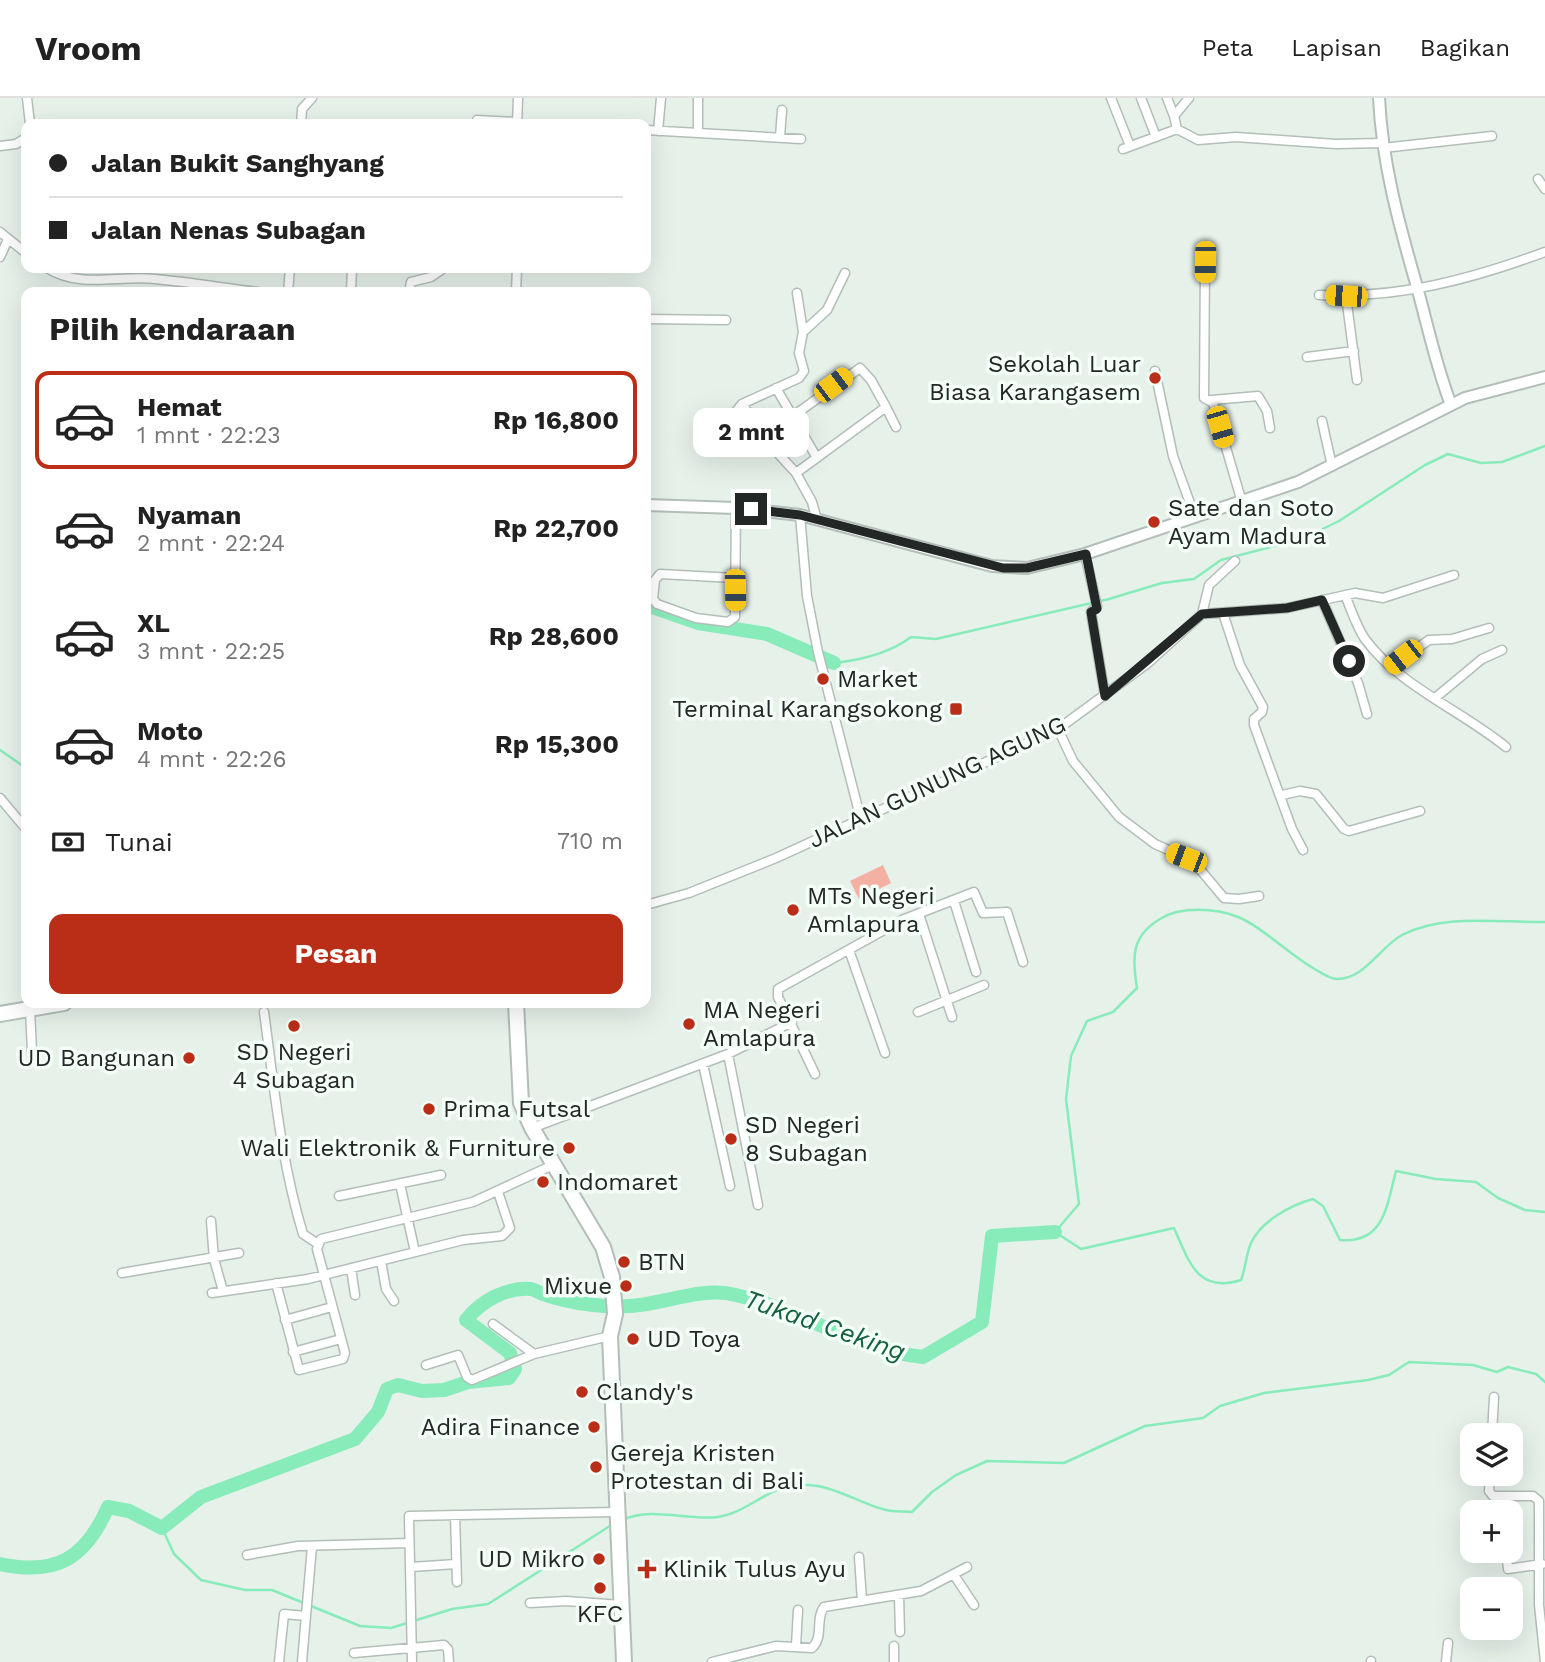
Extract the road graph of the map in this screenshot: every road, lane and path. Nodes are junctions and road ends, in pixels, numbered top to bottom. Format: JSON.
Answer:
{"nodes":[{"id":1,"x":27,"y":98,"type":"edge"},
{"id":2,"x":518,"y":98,"type":"edge"},
{"id":3,"x":661,"y":98,"type":"edge"},
{"id":4,"x":698,"y":98,"type":"edge"},
{"id":5,"x":1111,"y":98,"type":"edge"},
{"id":6,"x":1141,"y":98,"type":"edge"},
{"id":7,"x":1167,"y":98,"type":"edge"},
{"id":8,"x":1189,"y":98,"type":"edge"},
{"id":9,"x":1379,"y":98,"type":"edge"},
{"id":10,"x":310,"y":99,"type":"edge"},
{"id":11,"x":782,"y":110,"type":"dead end"},
{"id":12,"x":1174,"y":116,"type":"junction"},
{"id":13,"x":29,"y":119,"type":"edge"},
{"id":14,"x":301,"y":119,"type":"edge"},
{"id":15,"x":517,"y":119,"type":"edge"},
{"id":16,"x":1177,"y":129,"type":"junction"},
{"id":17,"x":651,"y":130,"type":"edge"},
{"id":18,"x":659,"y":131,"type":"junction"},
{"id":19,"x":698,"y":133,"type":"junction"},
{"id":20,"x":1492,"y":136,"type":"dead end"},
{"id":21,"x":780,"y":137,"type":"junction"},
{"id":22,"x":1156,"y":137,"type":"junction"},
{"id":23,"x":801,"y":139,"type":"dead end"},
{"id":24,"x":21,"y":141,"type":"edge"},
{"id":25,"x":1382,"y":145,"type":"junction"},
{"id":26,"x":0,"y":146,"type":"edge"},
{"id":27,"x":1538,"y":179,"type":"dead end"},
{"id":28,"x":1545,"y":189,"type":"edge"},
{"id":29,"x":0,"y":232,"type":"edge"},
{"id":30,"x":8,"y":239,"type":"junction"},
{"id":31,"x":21,"y":249,"type":"edge"},
{"id":32,"x":1545,"y":252,"type":"edge"},
{"id":33,"x":0,"y":257,"type":"edge"},
{"id":34,"x":1205,"y":262,"type":"dead end"},
{"id":35,"x":845,"y":272,"type":"dead end"},
{"id":36,"x":57,"y":273,"type":"edge"},
{"id":37,"x":152,"y":273,"type":"edge"},
{"id":38,"x":436,"y":273,"type":"edge"},
{"id":39,"x":152,"y":278,"type":"junction"},
{"id":40,"x":220,"y":287,"type":"edge"},
{"id":41,"x":410,"y":287,"type":"edge"},
{"id":42,"x":1418,"y":290,"type":"junction"},
{"id":43,"x":797,"y":293,"type":"dead end"},
{"id":44,"x":1319,"y":295,"type":"dead end"},
{"id":45,"x":1346,"y":296,"type":"junction"},
{"id":46,"x":651,"y":319,"type":"edge"},
{"id":47,"x":726,"y":320,"type":"dead end"},
{"id":48,"x":803,"y":331,"type":"junction"},
{"id":49,"x":1354,"y":351,"type":"junction"},
{"id":50,"x":1307,"y":357,"type":"dead end"},
{"id":51,"x":1155,"y":371,"type":"dead end"},
{"id":52,"x":1545,"y":377,"type":"edge"},
{"id":53,"x":1357,"y":380,"type":"dead end"},
{"id":54,"x":776,"y":388,"type":"junction"},
{"id":55,"x":1212,"y":400,"type":"junction"},
{"id":56,"x":742,"y":404,"type":"junction"},
{"id":57,"x":1451,"y":405,"type":"junction"},
{"id":58,"x":887,"y":407,"type":"junction"},
{"id":59,"x":793,"y":416,"type":"junction"},
{"id":60,"x":1322,"y":421,"type":"dead end"},
{"id":61,"x":896,"y":428,"type":"dead end"},
{"id":62,"x":1270,"y":428,"type":"dead end"},
{"id":63,"x":703,"y":443,"type":"dead end"},
{"id":64,"x":817,"y":457,"type":"junction"},
{"id":65,"x":1332,"y":466,"type":"junction"},
{"id":66,"x":796,"y":473,"type":"junction"},
{"id":67,"x":1241,"y":499,"type":"junction"},
{"id":68,"x":651,"y":505,"type":"edge"},
{"id":69,"x":736,"y":508,"type":"junction"},
{"id":70,"x":800,"y":515,"type":"junction"},
{"id":71,"x":1195,"y":517,"type":"junction"},
{"id":72,"x":817,"y":520,"type":"junction"},
{"id":73,"x":1086,"y":554,"type":"junction"},
{"id":74,"x":1235,"y":561,"type":"dead end"},
{"id":75,"x":1454,"y":575,"type":"dead end"},
{"id":76,"x":734,"y":578,"type":"junction"},
{"id":77,"x":1345,"y":595,"type":"junction"},
{"id":78,"x":1322,"y":600,"type":"junction"},
{"id":79,"x":1223,"y":613,"type":"junction"},
{"id":80,"x":1202,"y":614,"type":"junction"},
{"id":81,"x":1489,"y":628,"type":"dead end"},
{"id":82,"x":1502,"y":650,"type":"dead end"},
{"id":83,"x":1392,"y":666,"type":"junction"},
{"id":84,"x":1105,"y":696,"type":"junction"},
{"id":85,"x":1435,"y":698,"type":"junction"},
{"id":86,"x":1367,"y":714,"type":"dead end"},
{"id":87,"x":1058,"y":729,"type":"junction"},
{"id":88,"x":1506,"y":747,"type":"dead end"},
{"id":89,"x":1282,"y":795,"type":"junction"},
{"id":90,"x":0,"y":798,"type":"edge"},
{"id":91,"x":1420,"y":811,"type":"dead end"},
{"id":92,"x":860,"y":820,"type":"junction"},
{"id":93,"x":21,"y":823,"type":"edge"},
{"id":94,"x":1303,"y":850,"type":"dead end"},
{"id":95,"x":1259,"y":896,"type":"dead end"},
{"id":96,"x":954,"y":901,"type":"junction"},
{"id":97,"x":651,"y":903,"type":"edge"},
{"id":98,"x":919,"y":914,"type":"junction"},
{"id":99,"x":849,"y":950,"type":"junction"},
{"id":100,"x":1023,"y":962,"type":"dead end"},
{"id":101,"x":976,"y":972,"type":"dead end"},
{"id":102,"x":984,"y":985,"type":"dead end"},
{"id":103,"x":947,"y":1000,"type":"junction"},
{"id":104,"x":36,"y":1008,"type":"edge"},
{"id":105,"x":516,"y":1008,"type":"edge"},
{"id":106,"x":30,"y":1009,"type":"junction"},
{"id":107,"x":264,"y":1012,"type":"dead end"},
{"id":108,"x":918,"y":1012,"type":"dead end"},
{"id":109,"x":0,"y":1014,"type":"edge"},
{"id":110,"x":952,"y":1017,"type":"dead end"},
{"id":111,"x":792,"y":1023,"type":"junction"},
{"id":112,"x":32,"y":1051,"type":"dead end"},
{"id":113,"x":885,"y":1053,"type":"dead end"},
{"id":114,"x":728,"y":1054,"type":"junction"},
{"id":115,"x":703,"y":1064,"type":"junction"},
{"id":116,"x":815,"y":1074,"type":"dead end"},
{"id":117,"x":532,"y":1128,"type":"junction"},
{"id":118,"x":555,"y":1164,"type":"junction"},
{"id":119,"x":441,"y":1175,"type":"dead end"},
{"id":120,"x":400,"y":1184,"type":"junction"},
{"id":121,"x":730,"y":1186,"type":"dead end"},
{"id":122,"x":498,"y":1192,"type":"junction"},
{"id":123,"x":339,"y":1196,"type":"dead end"},
{"id":124,"x":758,"y":1205,"type":"dead end"},
{"id":125,"x":408,"y":1219,"type":"junction"},
{"id":126,"x":211,"y":1221,"type":"dead end"},
{"id":127,"x":318,"y":1244,"type":"junction"},
{"id":128,"x":415,"y":1252,"type":"junction"},
{"id":129,"x":240,"y":1253,"type":"dead end"},
{"id":130,"x":214,"y":1259,"type":"junction"},
{"id":131,"x":381,"y":1261,"type":"junction"},
{"id":132,"x":351,"y":1268,"type":"junction"},
{"id":133,"x":122,"y":1273,"type":"dead end"},
{"id":134,"x":324,"y":1275,"type":"junction"},
{"id":135,"x":275,"y":1283,"type":"junction"},
{"id":136,"x":223,"y":1291,"type":"junction"},
{"id":137,"x":212,"y":1293,"type":"dead end"},
{"id":138,"x":355,"y":1295,"type":"dead end"},
{"id":139,"x":394,"y":1301,"type":"dead end"},
{"id":140,"x":332,"y":1307,"type":"junction"},
{"id":141,"x":615,"y":1312,"type":"dead end"},
{"id":142,"x":285,"y":1320,"type":"junction"},
{"id":143,"x":493,"y":1324,"type":"dead end"},
{"id":144,"x":610,"y":1336,"type":"junction"},
{"id":145,"x":341,"y":1339,"type":"junction"},
{"id":146,"x":293,"y":1352,"type":"junction"},
{"id":147,"x":534,"y":1354,"type":"junction"},
{"id":148,"x":426,"y":1365,"type":"dead end"},
{"id":149,"x":1494,"y":1397,"type":"dead end"},
{"id":150,"x":1493,"y":1423,"type":"edge"},
{"id":151,"x":1491,"y":1486,"type":"edge"},
{"id":152,"x":1504,"y":1497,"type":"joint"},
{"id":153,"x":620,"y":1513,"type":"junction"},
{"id":154,"x":455,"y":1514,"type":"junction"},
{"id":155,"x":622,"y":1534,"type":"junction"},
{"id":156,"x":409,"y":1543,"type":"junction"},
{"id":157,"x":312,"y":1546,"type":"junction"},
{"id":158,"x":247,"y":1555,"type":"dead end"},
{"id":159,"x":859,"y":1558,"type":"dead end"},
{"id":160,"x":1507,"y":1563,"type":"edge"},
{"id":161,"x":456,"y":1564,"type":"junction"},
{"id":162,"x":1543,"y":1564,"type":"edge"},
{"id":163,"x":411,"y":1567,"type":"junction"},
{"id":164,"x":967,"y":1567,"type":"dead end"},
{"id":165,"x":954,"y":1575,"type":"junction"},
{"id":166,"x":457,"y":1582,"type":"dead end"},
{"id":167,"x":899,"y":1596,"type":"junction"},
{"id":168,"x":862,"y":1601,"type":"junction"},
{"id":169,"x":530,"y":1603,"type":"dead end"},
{"id":170,"x":621,"y":1605,"type":"junction"},
{"id":171,"x":974,"y":1605,"type":"dead end"},
{"id":172,"x":798,"y":1610,"type":"dead end"},
{"id":173,"x":306,"y":1616,"type":"junction"},
{"id":174,"x":900,"y":1632,"type":"dead end"},
{"id":175,"x":1448,"y":1643,"type":"dead end"},
{"id":176,"x":796,"y":1646,"type":"junction"},
{"id":177,"x":894,"y":1646,"type":"dead end"},
{"id":178,"x":411,"y":1648,"type":"junction"},
{"id":179,"x":354,"y":1653,"type":"dead end"},
{"id":180,"x":279,"y":1662,"type":"edge"},
{"id":181,"x":302,"y":1662,"type":"edge"},
{"id":182,"x":412,"y":1662,"type":"edge"},
{"id":183,"x":449,"y":1662,"type":"edge"},
{"id":184,"x":624,"y":1662,"type":"edge"},
{"id":185,"x":632,"y":1662,"type":"edge"},
{"id":186,"x":712,"y":1662,"type":"edge"},
{"id":187,"x":894,"y":1662,"type":"edge"},
{"id":188,"x":1446,"y":1662,"type":"edge"},
{"id":189,"x":1545,"y":1662,"type":"edge"}],
"edges":[{"from":1,"to":13,"type":"street"},
{"from":2,"to":15,"type":"street"},
{"from":3,"to":18,"type":"street"},
{"from":4,"to":19,"type":"street"},
{"from":5,"to":22,"type":"street"},
{"from":6,"to":22,"type":"street"},
{"from":7,"to":12,"type":"street"},
{"from":8,"to":12,"type":"street"},
{"from":9,"to":25,"type":"main road"},
{"from":10,"to":14,"type":"street"},
{"from":11,"to":21,"type":"street"},
{"from":12,"to":16,"type":"street"},
{"from":16,"to":22,"type":"street"},
{"from":16,"to":25,"type":"street"},
{"from":17,"to":18,"type":"street"},
{"from":18,"to":19,"type":"street"},
{"from":19,"to":21,"type":"street"},
{"from":20,"to":25,"type":"street"},
{"from":21,"to":23,"type":"street"},
{"from":24,"to":26,"type":"street"},
{"from":25,"to":42,"type":"main road"},
{"from":27,"to":28,"type":"street"},
{"from":29,"to":30,"type":"street"},
{"from":30,"to":31,"type":"street"},
{"from":30,"to":33,"type":"street"},
{"from":32,"to":42,"type":"street"},
{"from":34,"to":55,"type":"street"},
{"from":35,"to":48,"type":"street"},
{"from":36,"to":39,"type":"street"},
{"from":37,"to":39,"type":"street"},
{"from":38,"to":41,"type":"street"},
{"from":39,"to":40,"type":"street"},
{"from":42,"to":45,"type":"street"},
{"from":42,"to":57,"type":"main road"},
{"from":43,"to":48,"type":"street"},
{"from":44,"to":45,"type":"street"},
{"from":45,"to":49,"type":"street"},
{"from":46,"to":47,"type":"street"},
{"from":48,"to":54,"type":"street"},
{"from":49,"to":50,"type":"street"},
{"from":49,"to":53,"type":"street"},
{"from":51,"to":71,"type":"street"},
{"from":52,"to":57,"type":"main road"},
{"from":54,"to":56,"type":"street"},
{"from":54,"to":59,"type":"street"},
{"from":55,"to":62,"type":"street"},
{"from":55,"to":67,"type":"street"},
{"from":56,"to":63,"type":"street"},
{"from":56,"to":66,"type":"street"},
{"from":57,"to":65,"type":"main road"},
{"from":58,"to":59,"type":"street"},
{"from":58,"to":61,"type":"street"},
{"from":58,"to":64,"type":"street"},
{"from":59,"to":64,"type":"street"},
{"from":60,"to":65,"type":"street"},
{"from":64,"to":66,"type":"street"},
{"from":65,"to":67,"type":"main road"},
{"from":66,"to":72,"type":"street"},
{"from":67,"to":71,"type":"main road"},
{"from":68,"to":69,"type":"main road"},
{"from":69,"to":70,"type":"main road"},
{"from":69,"to":76,"type":"street"},
{"from":70,"to":72,"type":"main road"},
{"from":70,"to":92,"type":"street"},
{"from":71,"to":73,"type":"main road"},
{"from":72,"to":73,"type":"main road"},
{"from":73,"to":84,"type":"street"},
{"from":74,"to":80,"type":"street"},
{"from":75,"to":77,"type":"street"},
{"from":76,"to":76,"type":"street"},
{"from":77,"to":78,"type":"street"},
{"from":77,"to":83,"type":"street"},
{"from":78,"to":79,"type":"street"},
{"from":78,"to":86,"type":"street"},
{"from":79,"to":80,"type":"street"},
{"from":79,"to":89,"type":"street"},
{"from":80,"to":84,"type":"street","name":"JALAN GUNUNG AGUNG"},
{"from":81,"to":83,"type":"street"},
{"from":82,"to":85,"type":"street"},
{"from":83,"to":85,"type":"street"},
{"from":84,"to":87,"type":"street","name":"JALAN GUNUNG AGUNG"},
{"from":85,"to":88,"type":"street"},
{"from":87,"to":92,"type":"street","name":"JALAN GUNUNG AGUNG"},
{"from":87,"to":95,"type":"street"},
{"from":89,"to":91,"type":"street"},
{"from":89,"to":94,"type":"street"},
{"from":90,"to":93,"type":"street"},
{"from":92,"to":97,"type":"street","name":"JALAN GUNUNG AGUNG"},
{"from":96,"to":98,"type":"street"},
{"from":96,"to":100,"type":"street"},
{"from":96,"to":101,"type":"street"},
{"from":98,"to":99,"type":"street"},
{"from":98,"to":103,"type":"street"},
{"from":99,"to":111,"type":"street"},
{"from":99,"to":113,"type":"street"},
{"from":102,"to":103,"type":"street"},
{"from":103,"to":108,"type":"street"},
{"from":103,"to":110,"type":"street"},
{"from":104,"to":106,"type":"highway"},
{"from":105,"to":117,"type":"highway"},
{"from":106,"to":109,"type":"highway"},
{"from":106,"to":112,"type":"street"},
{"from":107,"to":127,"type":"street"},
{"from":111,"to":114,"type":"street"},
{"from":111,"to":116,"type":"street"},
{"from":114,"to":115,"type":"street"},
{"from":114,"to":124,"type":"street"},
{"from":115,"to":117,"type":"street"},
{"from":115,"to":121,"type":"street"},
{"from":117,"to":118,"type":"highway"},
{"from":118,"to":122,"type":"street"},
{"from":118,"to":141,"type":"highway"},
{"from":119,"to":120,"type":"street"},
{"from":120,"to":123,"type":"street"},
{"from":120,"to":125,"type":"street"},
{"from":122,"to":125,"type":"street"},
{"from":122,"to":128,"type":"street"},
{"from":125,"to":127,"type":"street"},
{"from":125,"to":128,"type":"street"},
{"from":126,"to":130,"type":"street"},
{"from":127,"to":134,"type":"street"},
{"from":128,"to":131,"type":"street"},
{"from":129,"to":130,"type":"street"},
{"from":130,"to":133,"type":"street"},
{"from":130,"to":136,"type":"street"},
{"from":131,"to":132,"type":"street"},
{"from":131,"to":139,"type":"street"},
{"from":132,"to":134,"type":"street"},
{"from":132,"to":138,"type":"street"},
{"from":134,"to":135,"type":"street"},
{"from":134,"to":140,"type":"street"},
{"from":135,"to":136,"type":"street"},
{"from":135,"to":142,"type":"street"},
{"from":136,"to":137,"type":"street"},
{"from":140,"to":142,"type":"street"},
{"from":140,"to":145,"type":"street"},
{"from":142,"to":146,"type":"street"},
{"from":143,"to":147,"type":"street"},
{"from":144,"to":147,"type":"street"},
{"from":144,"to":153,"type":"highway"},
{"from":144,"to":153,"type":"highway"},
{"from":145,"to":146,"type":"street"},
{"from":145,"to":146,"type":"street"},
{"from":147,"to":148,"type":"street"},
{"from":149,"to":150,"type":"street"},
{"from":151,"to":152,"type":"street"},
{"from":152,"to":162,"type":"street"},
{"from":153,"to":154,"type":"street"},
{"from":153,"to":155,"type":"highway"},
{"from":154,"to":156,"type":"street"},
{"from":154,"to":161,"type":"street"},
{"from":155,"to":170,"type":"highway"},
{"from":155,"to":185,"type":"highway"},
{"from":156,"to":157,"type":"street"},
{"from":156,"to":163,"type":"street"},
{"from":157,"to":158,"type":"street"},
{"from":157,"to":173,"type":"street"},
{"from":159,"to":168,"type":"street"},
{"from":160,"to":162,"type":"street"},
{"from":161,"to":163,"type":"street"},
{"from":161,"to":166,"type":"street"},
{"from":162,"to":189,"type":"street"},
{"from":163,"to":178,"type":"street"},
{"from":164,"to":165,"type":"street"},
{"from":165,"to":167,"type":"street"},
{"from":165,"to":171,"type":"street"},
{"from":167,"to":168,"type":"street"},
{"from":167,"to":174,"type":"street"},
{"from":168,"to":176,"type":"street"},
{"from":169,"to":170,"type":"street"},
{"from":170,"to":184,"type":"highway"},
{"from":172,"to":176,"type":"street"},
{"from":173,"to":180,"type":"street"},
{"from":173,"to":181,"type":"street"},
{"from":175,"to":188,"type":"street"},
{"from":176,"to":186,"type":"street"},
{"from":177,"to":187,"type":"street"},
{"from":178,"to":179,"type":"street"},
{"from":178,"to":182,"type":"street"},
{"from":178,"to":183,"type":"street"}]}
